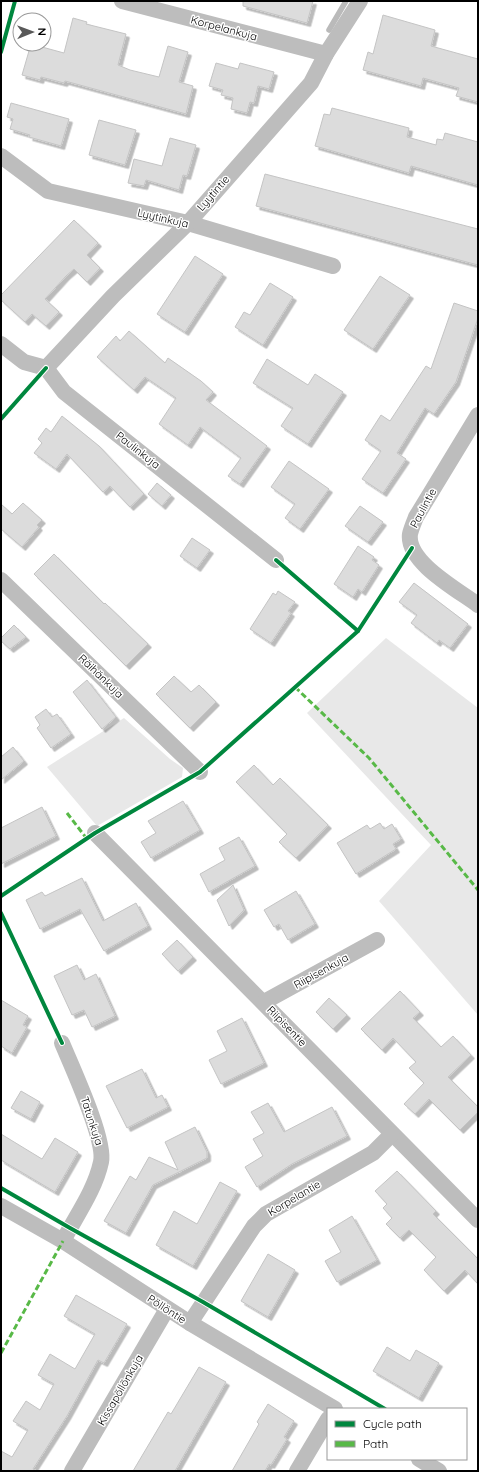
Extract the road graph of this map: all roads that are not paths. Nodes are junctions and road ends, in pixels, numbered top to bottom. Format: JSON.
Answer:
{"nodes":[{"id":1,"x":122,"y":1,"type":"edge"},
{"id":2,"x":360,"y":1,"type":"edge"},
{"id":3,"x":326,"y":54,"type":"junction"},
{"id":4,"x":1,"y":156,"type":"edge"},
{"id":5,"x":188,"y":223,"type":"junction"},
{"id":6,"x":333,"y":266,"type":"dead end"},
{"id":7,"x":1,"y":344,"type":"edge"},
{"id":8,"x":46,"y":368,"type":"junction"},
{"id":9,"x":478,"y":415,"type":"edge"},
{"id":10,"x":276,"y":560,"type":"dead end"},
{"id":11,"x":1,"y":580,"type":"edge"},
{"id":12,"x":478,"y":605,"type":"edge"},
{"id":13,"x":200,"y":772,"type":"dead end"},
{"id":14,"x":96,"y":834,"type":"dead end"},
{"id":15,"x":377,"y":940,"type":"dead end"},
{"id":16,"x":264,"y":1002,"type":"junction"},
{"id":17,"x":62,"y":1043,"type":"dead end"},
{"id":18,"x":392,"y":1134,"type":"junction"},
{"id":19,"x":1,"y":1206,"type":"edge"},
{"id":20,"x":478,"y":1220,"type":"edge"},
{"id":21,"x":63,"y":1241,"type":"junction"},
{"id":22,"x":167,"y":1309,"type":"junction"},
{"id":23,"x":190,"y":1323,"type":"junction"},
{"id":24,"x":332,"y":1408,"type":"edge"},
{"id":25,"x":327,"y":1421,"type":"edge"},
{"id":26,"x":421,"y":1460,"type":"edge"},
{"id":27,"x":72,"y":1471,"type":"edge"},
{"id":28,"x":297,"y":1471,"type":"edge"},
{"id":29,"x":439,"y":1471,"type":"edge"}],
"edges":[{"from":1,"to":3,"type":"street","name":"Korpelankuja"},
{"from":2,"to":3,"type":"street","name":"Lyytintie"},
{"from":3,"to":5,"type":"street","name":"Lyytintie"},
{"from":4,"to":5,"type":"street","name":"Lyytinkuja"},
{"from":5,"to":6,"type":"street","name":"Lyytinkuja"},
{"from":5,"to":8,"type":"street","name":"Lyytintie"},
{"from":7,"to":8,"type":"street"},
{"from":8,"to":10,"type":"street","name":"Paulinkuja"},
{"from":9,"to":12,"type":"street","name":"Paulintie"},
{"from":11,"to":13,"type":"street","name":"Räihänkuja"},
{"from":14,"to":16,"type":"street","name":"Riipisentie"},
{"from":15,"to":16,"type":"street","name":"Riipisenkuja"},
{"from":16,"to":18,"type":"street","name":"Riipisentie"},
{"from":17,"to":21,"type":"street","name":"Tatunkuja"},
{"from":18,"to":20,"type":"street","name":"Riipisentie"},
{"from":18,"to":23,"type":"street","name":"Korpelantie"},
{"from":19,"to":21,"type":"street","name":"Pöllöntie"},
{"from":21,"to":22,"type":"street","name":"Pöllöntie"},
{"from":22,"to":23,"type":"street","name":"Pöllöntie"},
{"from":22,"to":27,"type":"street","name":"Kissapöllönkuja"},
{"from":23,"to":24,"type":"street","name":"Pöllöntie"},
{"from":25,"to":28,"type":"street"},
{"from":26,"to":29,"type":"street"}]}
